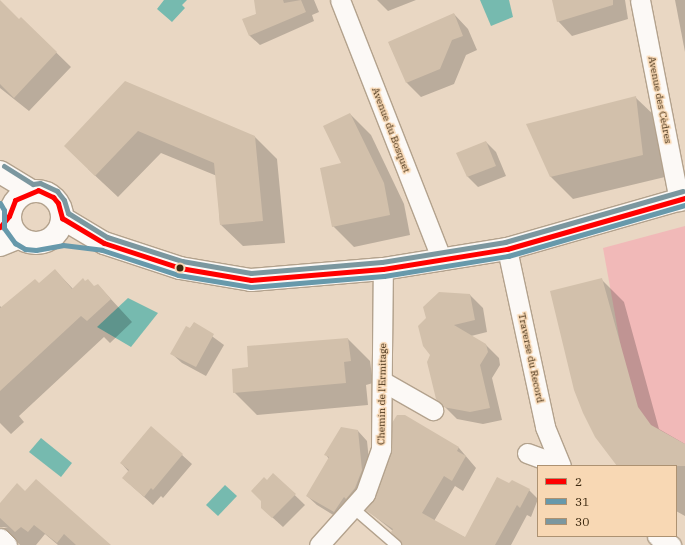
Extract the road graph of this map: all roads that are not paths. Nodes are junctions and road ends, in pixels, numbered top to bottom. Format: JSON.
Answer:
{"nodes":[{"id":1,"x":340,"y":0,"type":"edge"},
{"id":2,"x":640,"y":0,"type":"edge"},
{"id":3,"x":0,"y":172,"type":"edge"},
{"id":4,"x":0,"y":188,"type":"edge"},
{"id":5,"x":32,"y":191,"type":"junction"},
{"id":6,"x":682,"y":199,"type":"edge"},
{"id":7,"x":7,"y":217,"type":"edge"},
{"id":8,"x":62,"y":218,"type":"junction"},
{"id":9,"x":50,"y":239,"type":"junction"},
{"id":10,"x":10,"y":242,"type":"edge"},
{"id":11,"x":104,"y":243,"type":"junction"},
{"id":12,"x":506,"y":249,"type":"junction"},
{"id":13,"x":442,"y":260,"type":"junction"},
{"id":14,"x":383,"y":269,"type":"junction"},
{"id":15,"x":382,"y":381,"type":"junction"},
{"id":16,"x":433,"y":410,"type":"dead end"},
{"id":17,"x":527,"y":452,"type":"dead end"},
{"id":18,"x":560,"y":465,"type":"edge"},
{"id":19,"x":353,"y":508,"type":"junction"},
{"id":20,"x":659,"y":537,"type":"edge"},
{"id":21,"x":0,"y":538,"type":"edge"},
{"id":22,"x":7,"y":545,"type":"edge"},
{"id":23,"x":319,"y":545,"type":"edge"},
{"id":24,"x":396,"y":545,"type":"edge"},
{"id":25,"x":671,"y":545,"type":"edge"}],
"edges":[{"from":1,"to":13,"type":"street","name":"Avenue du Bosquet"},
{"from":2,"to":6,"type":"street","name":"Avenue des Cèdres"},
{"from":3,"to":5,"type":"street"},
{"from":4,"to":7,"type":"street"},
{"from":5,"to":7,"type":"street"},
{"from":5,"to":8,"type":"street"},
{"from":6,"to":12,"type":"street"},
{"from":7,"to":10,"type":"street"},
{"from":8,"to":9,"type":"street"},
{"from":8,"to":11,"type":"street"},
{"from":9,"to":10,"type":"street"},
{"from":9,"to":11,"type":"street"},
{"from":11,"to":14,"type":"street"},
{"from":12,"to":13,"type":"street"},
{"from":12,"to":18,"type":"street","name":"Traverse du Record"},
{"from":13,"to":14,"type":"street"},
{"from":14,"to":15,"type":"street","name":"Chemin de l'Ermitage"},
{"from":15,"to":16,"type":"street"},
{"from":15,"to":19,"type":"street","name":"Chemin de l'Ermitage"},
{"from":17,"to":18,"type":"street"},
{"from":19,"to":23,"type":"street","name":"Chemin de l'Ermitage"},
{"from":19,"to":24,"type":"lane"},
{"from":20,"to":25,"type":"street"},
{"from":21,"to":22,"type":"street"}]}
